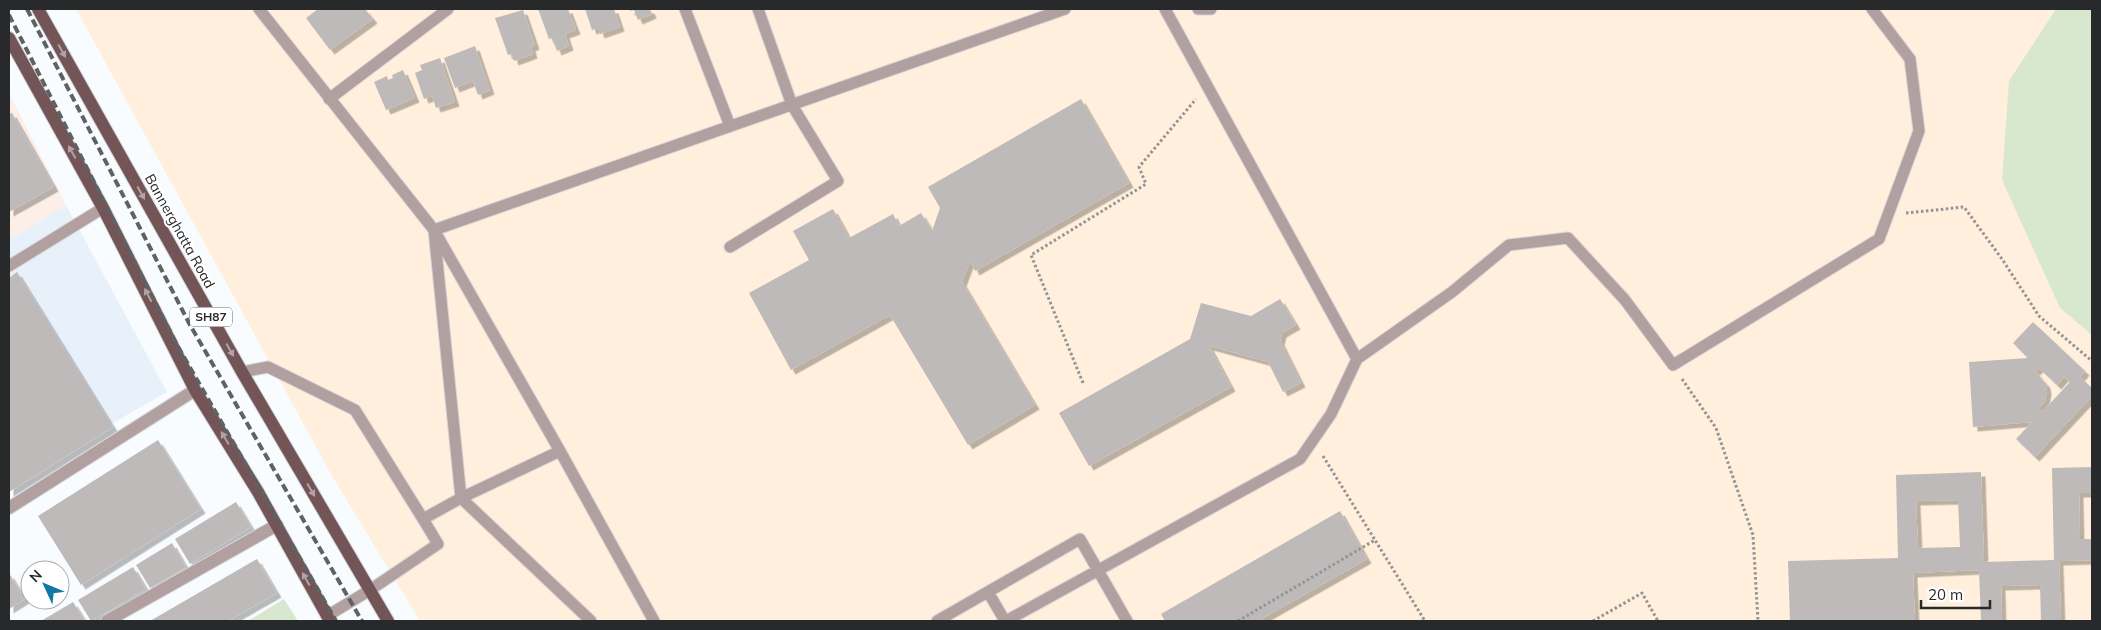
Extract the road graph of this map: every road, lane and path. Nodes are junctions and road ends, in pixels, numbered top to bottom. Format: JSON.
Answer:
{"nodes":[{"id":1,"x":38,"y":9,"type":"edge"},
{"id":2,"x":259,"y":9,"type":"edge"},
{"id":3,"x":448,"y":9,"type":"edge"},
{"id":4,"x":685,"y":9,"type":"edge"},
{"id":5,"x":758,"y":9,"type":"edge"},
{"id":6,"x":1065,"y":9,"type":"edge"},
{"id":7,"x":1165,"y":9,"type":"edge"},
{"id":8,"x":1198,"y":9,"type":"edge"},
{"id":9,"x":1211,"y":9,"type":"edge"},
{"id":10,"x":1872,"y":9,"type":"edge"},
{"id":11,"x":9,"y":38,"type":"edge"},
{"id":12,"x":1208,"y":85,"type":"junction"},
{"id":13,"x":329,"y":99,"type":"junction"},
{"id":14,"x":792,"y":105,"type":"junction"},
{"id":15,"x":730,"y":126,"type":"junction"},
{"id":16,"x":103,"y":208,"type":"junction"},
{"id":17,"x":1888,"y":214,"type":"junction"},
{"id":18,"x":434,"y":230,"type":"junction"},
{"id":19,"x":730,"y":247,"type":"dead end"},
{"id":20,"x":9,"y":266,"type":"edge"},
{"id":21,"x":1357,"y":359,"type":"junction"},
{"id":22,"x":2092,"y":361,"type":"edge"},
{"id":23,"x":1673,"y":365,"type":"junction"},
{"id":24,"x":242,"y":372,"type":"junction"},
{"id":25,"x":1083,"y":383,"type":"dead end"},
{"id":26,"x":195,"y":390,"type":"junction"},
{"id":27,"x":1313,"y":440,"type":"junction"},
{"id":28,"x":560,"y":451,"type":"junction"},
{"id":29,"x":461,"y":498,"type":"junction"},
{"id":30,"x":9,"y":508,"type":"edge"},
{"id":31,"x":423,"y":519,"type":"junction"},
{"id":32,"x":277,"y":525,"type":"junction"},
{"id":33,"x":1376,"y":540,"type":"junction"},
{"id":34,"x":1098,"y":572,"type":"junction"},
{"id":35,"x":370,"y":590,"type":"junction"},
{"id":36,"x":988,"y":592,"type":"junction"},
{"id":37,"x":328,"y":619,"type":"edge"},
{"id":38,"x":106,"y":621,"type":"edge"},
{"id":39,"x":388,"y":621,"type":"edge"},
{"id":40,"x":591,"y":621,"type":"edge"},
{"id":41,"x":654,"y":621,"type":"edge"},
{"id":42,"x":938,"y":621,"type":"edge"},
{"id":43,"x":1005,"y":621,"type":"edge"},
{"id":44,"x":1126,"y":621,"type":"edge"},
{"id":45,"x":1238,"y":621,"type":"edge"},
{"id":46,"x":1425,"y":621,"type":"edge"},
{"id":47,"x":1593,"y":621,"type":"edge"},
{"id":48,"x":1658,"y":621,"type":"edge"},
{"id":49,"x":1758,"y":621,"type":"edge"}],
"edges":[{"from":1,"to":24,"type":"main road","name":"Bannerghatta Road","number":"SH87","one_way":true},
{"from":2,"to":13,"type":"lane"},
{"from":3,"to":13,"type":"lane"},
{"from":4,"to":15,"type":"lane"},
{"from":5,"to":14,"type":"lane"},
{"from":6,"to":14,"type":"lane"},
{"from":7,"to":12,"type":"lane"},
{"from":8,"to":9,"type":"lane"},
{"from":10,"to":17,"type":"lane"},
{"from":16,"to":11,"type":"main road","one_way":true},
{"from":12,"to":21,"type":"lane"},
{"from":12,"to":25,"type":"path"},
{"from":13,"to":18,"type":"lane"},
{"from":14,"to":15,"type":"lane"},
{"from":14,"to":19,"type":"lane"},
{"from":15,"to":18,"type":"lane"},
{"from":16,"to":20,"type":"lane"},
{"from":26,"to":16,"type":"main road","one_way":true},
{"from":17,"to":22,"type":"path"},
{"from":17,"to":23,"type":"lane"},
{"from":18,"to":28,"type":"lane"},
{"from":18,"to":29,"type":"lane"},
{"from":21,"to":23,"type":"lane"},
{"from":21,"to":27,"type":"lane"},
{"from":23,"to":49,"type":"path"},
{"from":24,"to":31,"type":"lane"},
{"from":24,"to":35,"type":"main road","name":"Bannerghatta Road","number":"SH87","one_way":true},
{"from":26,"to":30,"type":"street"},
{"from":32,"to":26,"type":"main road","one_way":true},
{"from":27,"to":33,"type":"path"},
{"from":27,"to":34,"type":"lane"},
{"from":28,"to":29,"type":"lane"},
{"from":28,"to":41,"type":"lane"},
{"from":29,"to":31,"type":"lane"},
{"from":29,"to":40,"type":"lane"},
{"from":31,"to":35,"type":"lane"},
{"from":37,"to":32,"type":"main road","one_way":true},
{"from":32,"to":38,"type":"street"},
{"from":33,"to":45,"type":"path"},
{"from":33,"to":46,"type":"path"},
{"from":34,"to":36,"type":"lane"},
{"from":34,"to":43,"type":"lane"},
{"from":34,"to":44,"type":"lane"},
{"from":35,"to":37,"type":"lane"},
{"from":35,"to":39,"type":"main road","name":"Bannerghatta Road","number":"SH87"},
{"from":36,"to":42,"type":"lane"},
{"from":36,"to":43,"type":"lane"},
{"from":47,"to":48,"type":"path"}]}
